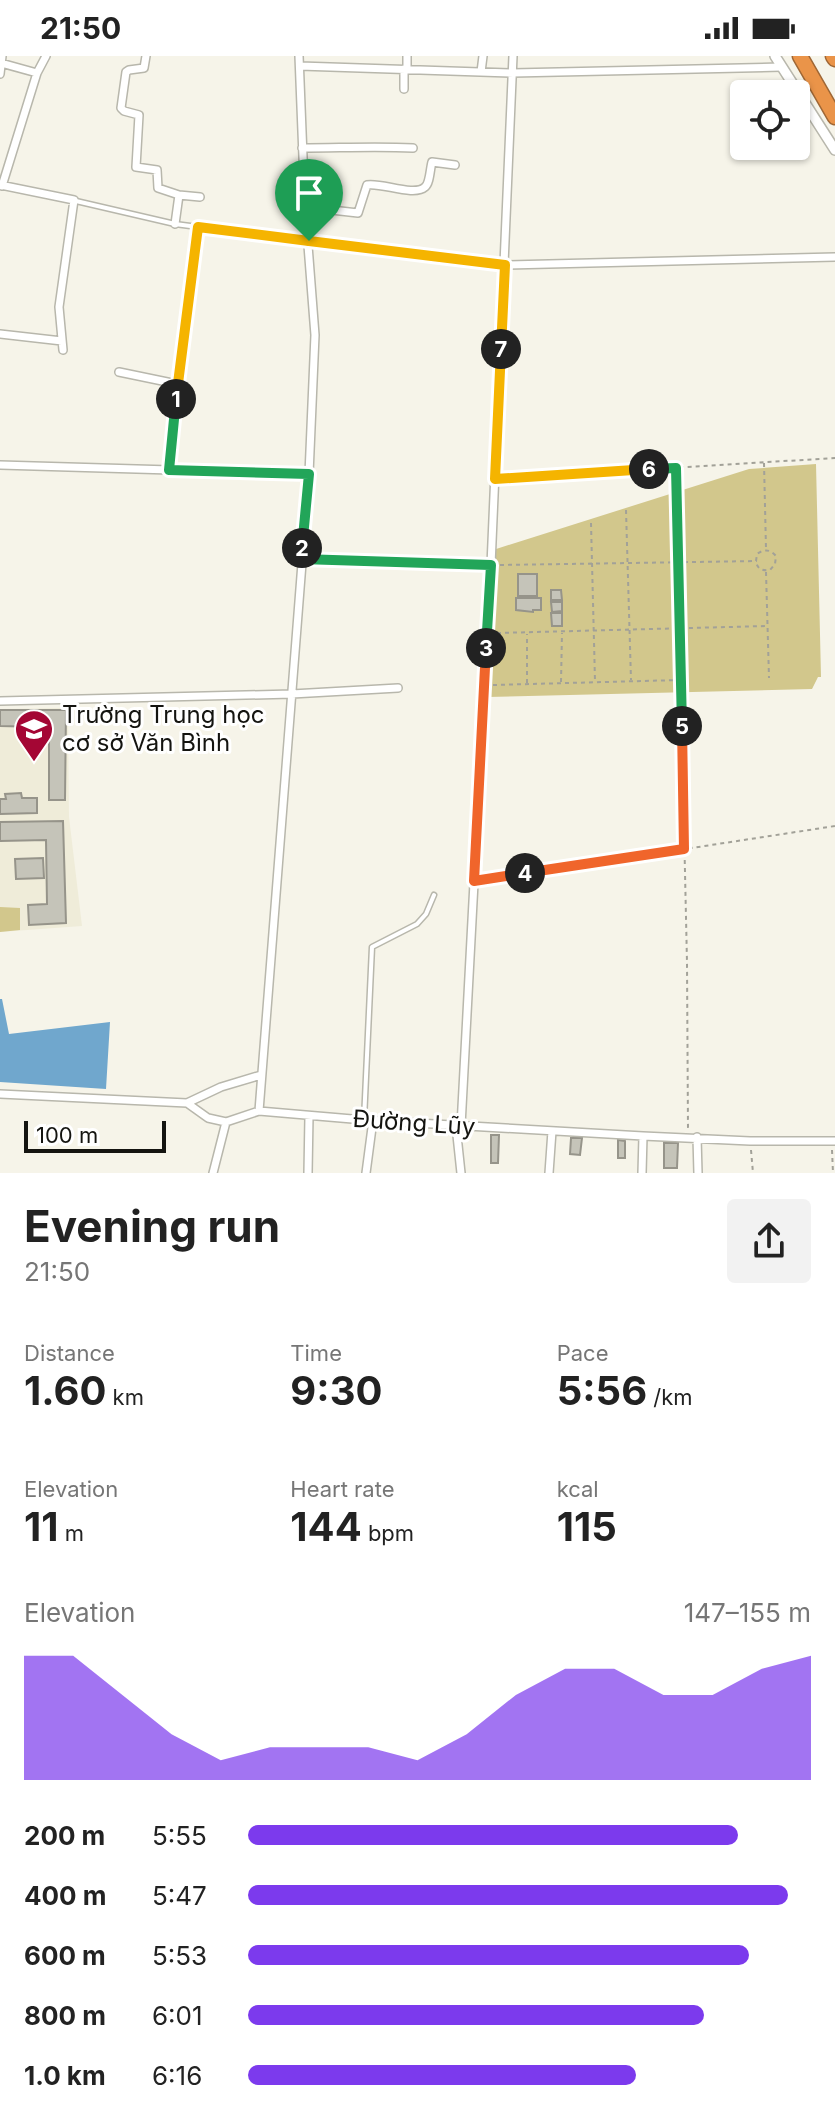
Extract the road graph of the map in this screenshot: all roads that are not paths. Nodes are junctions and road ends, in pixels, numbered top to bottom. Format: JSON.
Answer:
{"nodes":[{"id":1,"x":2,"y":56,"type":"edge"},
{"id":2,"x":46,"y":56,"type":"edge"},
{"id":3,"x":146,"y":56,"type":"edge"},
{"id":4,"x":299,"y":56,"type":"edge"},
{"id":5,"x":407,"y":56,"type":"edge"},
{"id":6,"x":483,"y":56,"type":"edge"},
{"id":7,"x":513,"y":56,"type":"edge"},
{"id":8,"x":775,"y":56,"type":"edge"},
{"id":9,"x":800,"y":56,"type":"edge"},
{"id":10,"x":1,"y":63,"type":"edge"},
{"id":11,"x":300,"y":66,"type":"junction"},
{"id":12,"x":781,"y":67,"type":"junction"},
{"id":13,"x":405,"y":69,"type":"junction"},
{"id":14,"x":481,"y":72,"type":"junction"},
{"id":15,"x":37,"y":73,"type":"junction"},
{"id":16,"x":513,"y":73,"type":"junction"},
{"id":17,"x":0,"y":74,"type":"edge"},
{"id":18,"x":404,"y":89,"type":"dead end"},
{"id":19,"x":835,"y":117,"type":"edge"},
{"id":20,"x":302,"y":148,"type":"junction"},
{"id":21,"x":413,"y":148,"type":"dead end"},
{"id":22,"x":835,"y":150,"type":"edge"},
{"id":23,"x":455,"y":165,"type":"dead end"},
{"id":24,"x":1,"y":186,"type":"edge"},
{"id":25,"x":179,"y":195,"type":"junction"},
{"id":26,"x":200,"y":197,"type":"dead end"},
{"id":27,"x":74,"y":200,"type":"junction"},
{"id":28,"x":305,"y":207,"type":"junction"},
{"id":29,"x":175,"y":224,"type":"junction"},
{"id":30,"x":198,"y":227,"type":"junction"},
{"id":31,"x":309,"y":241,"type":"junction"},
{"id":32,"x":835,"y":257,"type":"edge"},
{"id":33,"x":505,"y":265,"type":"junction"},
{"id":34,"x":0,"y":334,"type":"edge"},
{"id":35,"x":62,"y":341,"type":"junction"},
{"id":36,"x":63,"y":350,"type":"dead end"},
{"id":37,"x":119,"y":372,"type":"dead end"},
{"id":38,"x":177,"y":384,"type":"junction"},
{"id":39,"x":0,"y":465,"type":"edge"},
{"id":40,"x":169,"y":470,"type":"junction"},
{"id":41,"x":309,"y":474,"type":"junction"},
{"id":42,"x":301,"y":559,"type":"junction"},
{"id":43,"x":491,"y":565,"type":"junction"},
{"id":44,"x":398,"y":688,"type":"dead end"},
{"id":45,"x":292,"y":694,"type":"junction"},
{"id":46,"x":0,"y":701,"type":"edge"},
{"id":47,"x":434,"y":895,"type":"dead end"},
{"id":48,"x":261,"y":1075,"type":"junction"},
{"id":49,"x":0,"y":1094,"type":"edge"},
{"id":50,"x":187,"y":1103,"type":"junction"},
{"id":51,"x":259,"y":1111,"type":"junction"},
{"id":52,"x":309,"y":1116,"type":"junction"},
{"id":53,"x":368,"y":1120,"type":"junction"},
{"id":54,"x":226,"y":1122,"type":"junction"},
{"id":55,"x":459,"y":1126,"type":"junction"},
{"id":56,"x":552,"y":1131,"type":"junction"},
{"id":57,"x":643,"y":1136,"type":"junction"},
{"id":58,"x":693,"y":1138,"type":"junction"},
{"id":59,"x":833,"y":1141,"type":"edge"},
{"id":60,"x":213,"y":1173,"type":"edge"},
{"id":61,"x":308,"y":1173,"type":"edge"},
{"id":62,"x":366,"y":1173,"type":"edge"},
{"id":63,"x":461,"y":1173,"type":"edge"},
{"id":64,"x":549,"y":1173,"type":"edge"},
{"id":65,"x":642,"y":1173,"type":"edge"},
{"id":66,"x":698,"y":1173,"type":"edge"}],
"edges":[{"from":1,"to":10,"type":"street"},
{"from":2,"to":15,"type":"street"},
{"from":3,"to":25,"type":"street"},
{"from":4,"to":11,"type":"street"},
{"from":5,"to":13,"type":"street"},
{"from":6,"to":14,"type":"street"},
{"from":7,"to":16,"type":"street"},
{"from":8,"to":12,"type":"street"},
{"from":9,"to":19,"type":"highway"},
{"from":10,"to":15,"type":"street"},
{"from":10,"to":17,"type":"street"},
{"from":11,"to":13,"type":"street"},
{"from":11,"to":20,"type":"street"},
{"from":12,"to":16,"type":"street"},
{"from":12,"to":22,"type":"street"},
{"from":13,"to":14,"type":"street"},
{"from":13,"to":18,"type":"street"},
{"from":14,"to":16,"type":"street"},
{"from":15,"to":24,"type":"street"},
{"from":16,"to":33,"type":"street"},
{"from":20,"to":21,"type":"street"},
{"from":20,"to":28,"type":"street"},
{"from":23,"to":28,"type":"street"},
{"from":24,"to":27,"type":"street"},
{"from":25,"to":26,"type":"street"},
{"from":25,"to":29,"type":"street"},
{"from":27,"to":29,"type":"lane"},
{"from":27,"to":35,"type":"street"},
{"from":28,"to":31,"type":"street"},
{"from":29,"to":30,"type":"lane"},
{"from":30,"to":31,"type":"street"},
{"from":30,"to":38,"type":"street"},
{"from":31,"to":33,"type":"street"},
{"from":31,"to":41,"type":"street"},
{"from":32,"to":33,"type":"street"},
{"from":33,"to":43,"type":"street"},
{"from":34,"to":35,"type":"street"},
{"from":35,"to":36,"type":"street"},
{"from":37,"to":38,"type":"street"},
{"from":38,"to":40,"type":"street"},
{"from":39,"to":40,"type":"street"},
{"from":40,"to":41,"type":"street"},
{"from":41,"to":42,"type":"street"},
{"from":42,"to":43,"type":"street"},
{"from":42,"to":45,"type":"street"},
{"from":43,"to":55,"type":"street"},
{"from":44,"to":45,"type":"street"},
{"from":45,"to":46,"type":"street"},
{"from":45,"to":48,"type":"street"},
{"from":47,"to":53,"type":"lane"},
{"from":48,"to":50,"type":"street"},
{"from":48,"to":51,"type":"street"},
{"from":49,"to":50,"type":"street"},
{"from":50,"to":54,"type":"street"},
{"from":51,"to":52,"type":"street","name":"Đường Lũy"},
{"from":51,"to":54,"type":"street","name":"Đường Lũy"},
{"from":52,"to":53,"type":"street","name":"Đường Lũy"},
{"from":52,"to":61,"type":"street"},
{"from":53,"to":55,"type":"street","name":"Đường Lũy"},
{"from":53,"to":62,"type":"street"},
{"from":54,"to":60,"type":"street"},
{"from":55,"to":56,"type":"street","name":"Đường Lũy"},
{"from":55,"to":63,"type":"street"},
{"from":56,"to":57,"type":"street","name":"Đường Lũy"},
{"from":56,"to":64,"type":"street"},
{"from":57,"to":58,"type":"street","name":"Đường Lũy"},
{"from":57,"to":65,"type":"street"},
{"from":58,"to":59,"type":"street","name":"Đường Lũy"},
{"from":58,"to":66,"type":"street"}]}
